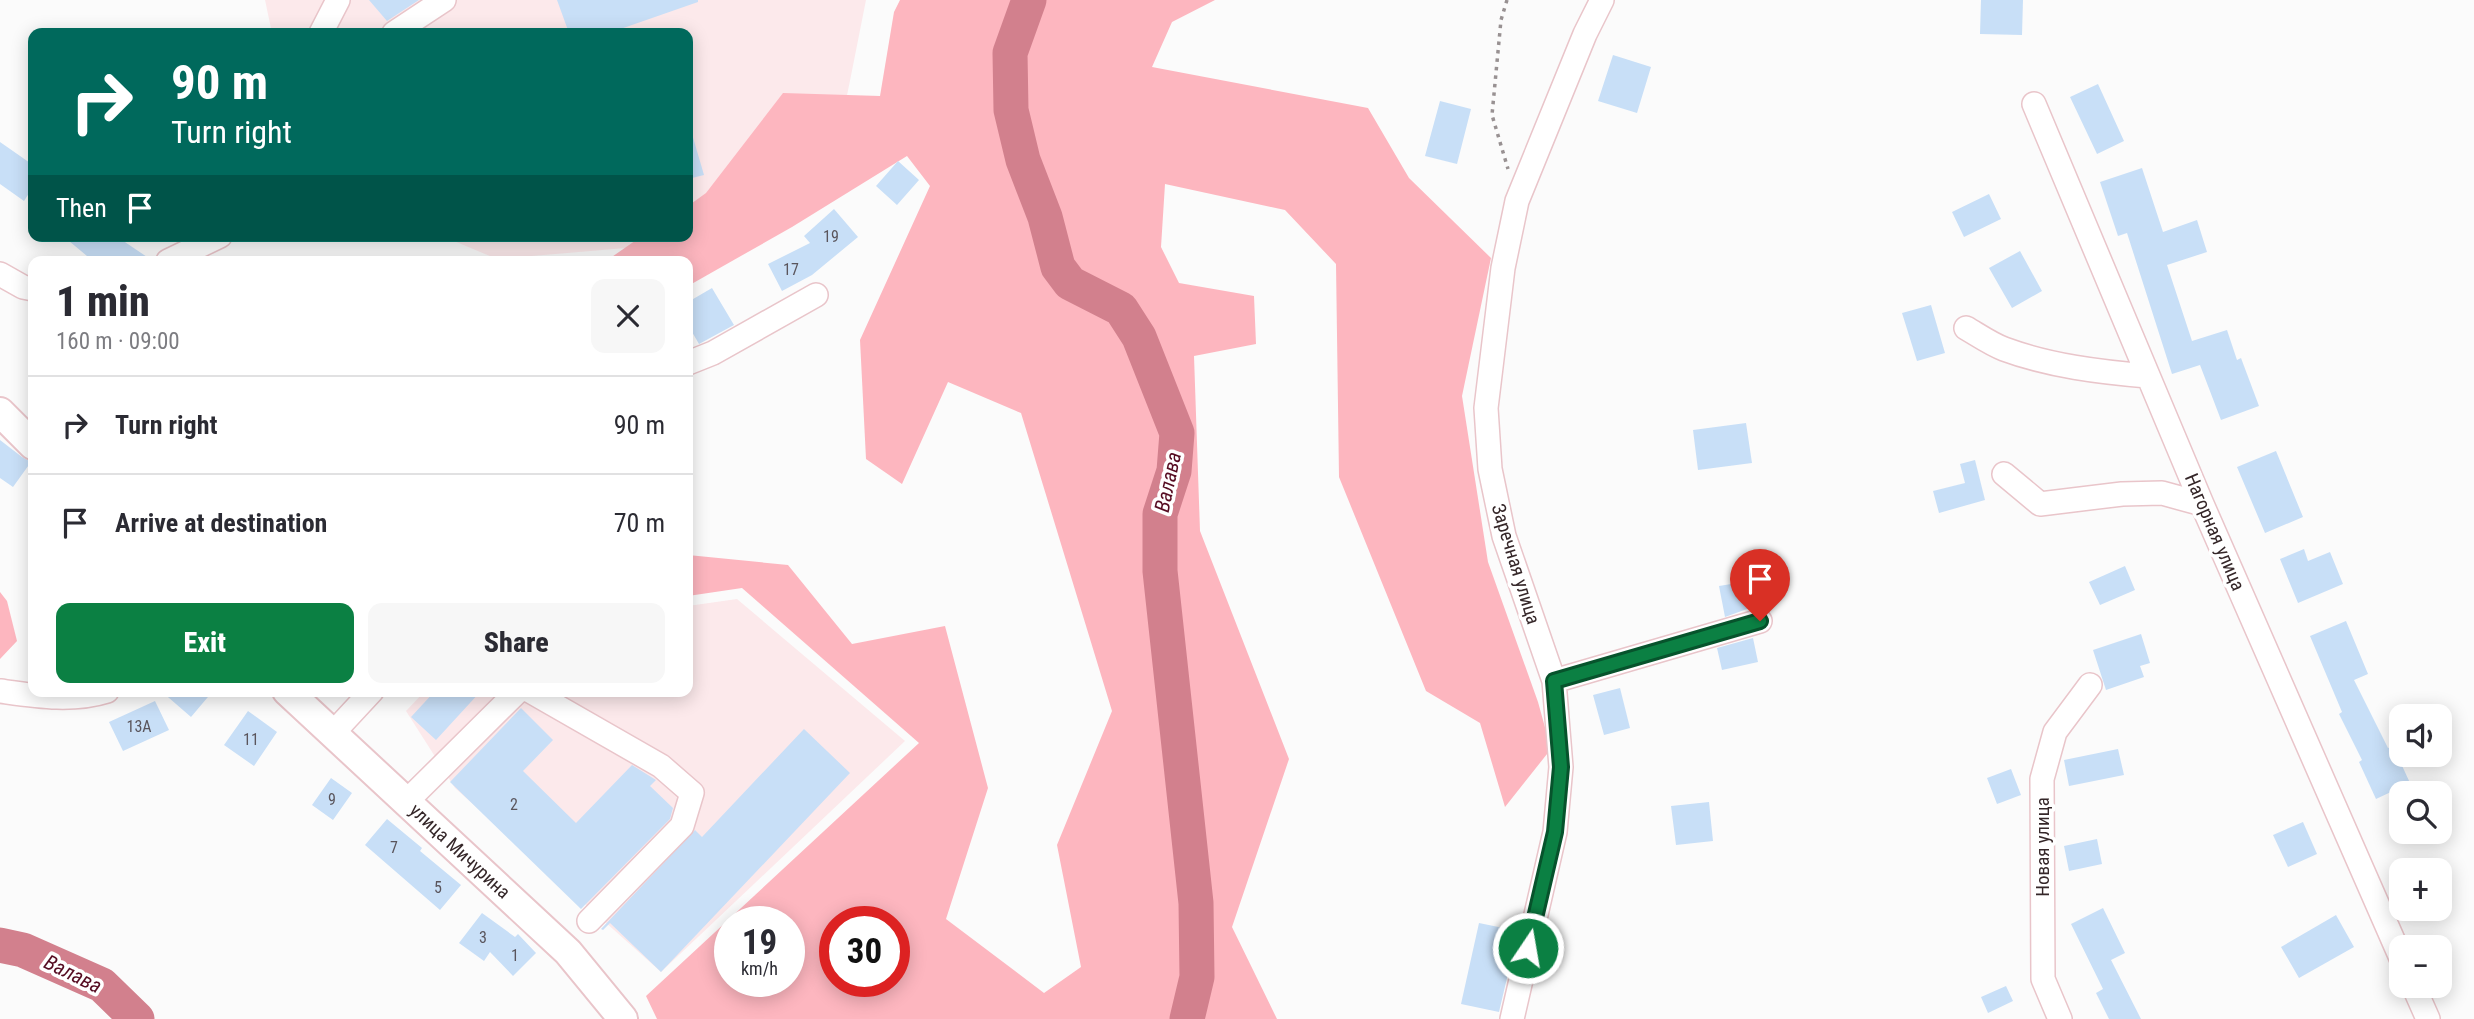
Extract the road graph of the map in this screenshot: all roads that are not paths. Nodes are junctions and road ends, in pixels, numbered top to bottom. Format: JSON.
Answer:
{"nodes":[{"id":1,"x":338,"y":0,"type":"edge"},
{"id":2,"x":444,"y":0,"type":"edge"},
{"id":3,"x":1602,"y":0,"type":"edge"},
{"id":4,"x":324,"y":28,"type":"edge"},
{"id":5,"x":402,"y":28,"type":"edge"},
{"id":6,"x":2034,"y":104,"type":"dead end"},
{"id":7,"x":207,"y":242,"type":"edge"},
{"id":8,"x":179,"y":256,"type":"edge"},
{"id":9,"x":0,"y":274,"type":"edge"},
{"id":10,"x":28,"y":288,"type":"edge"},
{"id":11,"x":816,"y":295,"type":"dead end"},
{"id":12,"x":1966,"y":328,"type":"dead end"},
{"id":13,"x":693,"y":361,"type":"edge"},
{"id":14,"x":2148,"y":376,"type":"junction"},
{"id":15,"x":0,"y":412,"type":"edge"},
{"id":16,"x":28,"y":440,"type":"edge"},
{"id":17,"x":2004,"y":474,"type":"dead end"},
{"id":18,"x":2202,"y":504,"type":"junction"},
{"id":19,"x":1760,"y":621,"type":"dead end"},
{"id":20,"x":1554,"y":681,"type":"junction"},
{"id":21,"x":2090,"y":685,"type":"dead end"},
{"id":22,"x":0,"y":691,"type":"edge"},
{"id":23,"x":28,"y":694,"type":"edge"},
{"id":24,"x":61,"y":697,"type":"edge"},
{"id":25,"x":84,"y":697,"type":"edge"},
{"id":26,"x":294,"y":697,"type":"edge"},
{"id":27,"x":366,"y":697,"type":"edge"},
{"id":28,"x":512,"y":697,"type":"edge"},
{"id":29,"x":540,"y":697,"type":"edge"},
{"id":30,"x":333,"y":733,"type":"junction"},
{"id":31,"x":407,"y":801,"type":"junction"},
{"id":32,"x":589,"y":921,"type":"dead end"},
{"id":33,"x":2391,"y":935,"type":"edge"},
{"id":34,"x":2419,"y":998,"type":"edge"},
{"id":35,"x":623,"y":1019,"type":"edge"},
{"id":36,"x":1512,"y":1019,"type":"edge"},
{"id":37,"x":2060,"y":1019,"type":"edge"},
{"id":38,"x":2428,"y":1019,"type":"edge"}],
"edges":[{"from":1,"to":4,"type":"street"},
{"from":2,"to":5,"type":"street"},
{"from":3,"to":20,"type":"street","name":"Заречная улица"},
{"from":6,"to":14,"type":"street","name":"Нагорная улица"},
{"from":7,"to":8,"type":"street"},
{"from":9,"to":10,"type":"street"},
{"from":11,"to":13,"type":"street"},
{"from":12,"to":14,"type":"street"},
{"from":14,"to":18,"type":"street","name":"Нагорная улица"},
{"from":15,"to":16,"type":"main road"},
{"from":17,"to":18,"type":"street"},
{"from":18,"to":33,"type":"street","name":"Нагорная улица"},
{"from":19,"to":20,"type":"street"},
{"from":20,"to":36,"type":"street","name":"Заречная улица"},
{"from":21,"to":37,"type":"street","name":"Новая улица"},
{"from":22,"to":23,"type":"street"},
{"from":24,"to":25,"type":"street"},
{"from":26,"to":30,"type":"main road","name":"улица Мичурина"},
{"from":27,"to":30,"type":"street"},
{"from":28,"to":31,"type":"street"},
{"from":29,"to":32,"type":"street"},
{"from":30,"to":31,"type":"main road","name":"улица Мичурина"},
{"from":31,"to":35,"type":"main road","name":"улица Мичурина"},
{"from":34,"to":38,"type":"street"}]}
